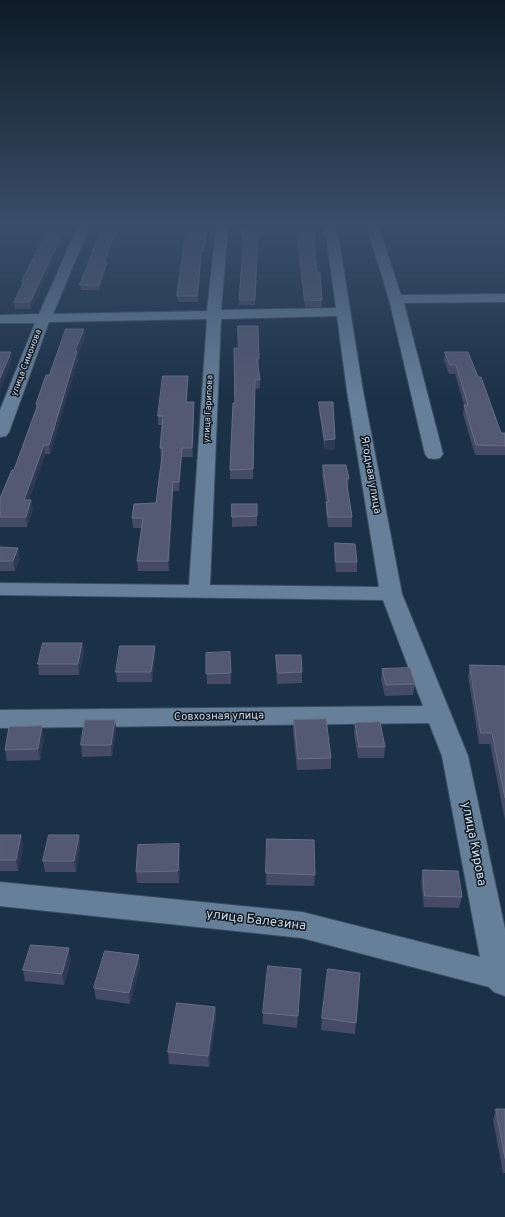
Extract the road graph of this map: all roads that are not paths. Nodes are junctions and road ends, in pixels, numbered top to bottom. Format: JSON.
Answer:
{"nodes":[{"id":1,"x":58,"y":285,"type":"edge"},
{"id":2,"x":217,"y":285,"type":"edge"},
{"id":3,"x":339,"y":285,"type":"edge"},
{"id":4,"x":391,"y":285,"type":"edge"},
{"id":5,"x":505,"y":298,"type":"edge"},
{"id":6,"x":396,"y":299,"type":"junction"},
{"id":7,"x":343,"y":312,"type":"junction"},
{"id":8,"x":214,"y":314,"type":"junction"},
{"id":9,"x":44,"y":318,"type":"junction"},
{"id":10,"x":0,"y":319,"type":"edge"},
{"id":11,"x":0,"y":432,"type":"edge"},
{"id":12,"x":434,"y":454,"type":"dead end"},
{"id":13,"x":0,"y":589,"type":"edge"},
{"id":14,"x":199,"y":591,"type":"junction"},
{"id":15,"x":391,"y":594,"type":"junction"},
{"id":16,"x":438,"y":714,"type":"junction"},
{"id":17,"x":0,"y":719,"type":"edge"},
{"id":18,"x":0,"y":894,"type":"edge"},
{"id":19,"x":502,"y":979,"type":"edge"}],
"edges":[{"from":1,"to":9,"type":"street","name":"улица Симонова"},
{"from":2,"to":8,"type":"street","name":"улица Гарипова"},
{"from":3,"to":7,"type":"street","name":"Ягодная улица"},
{"from":4,"to":6,"type":"street"},
{"from":5,"to":6,"type":"street"},
{"from":6,"to":12,"type":"street"},
{"from":7,"to":8,"type":"street"},
{"from":7,"to":15,"type":"street","name":"Ягодная улица"},
{"from":8,"to":9,"type":"street"},
{"from":8,"to":14,"type":"street","name":"улица Гарипова"},
{"from":9,"to":10,"type":"street"},
{"from":9,"to":11,"type":"street","name":"улица Симонова"},
{"from":13,"to":14,"type":"street"},
{"from":14,"to":15,"type":"street"},
{"from":15,"to":16,"type":"street","name":"Ягодная улица"},
{"from":16,"to":17,"type":"street","name":"Совхозная улица"},
{"from":16,"to":19,"type":"street","name":"улица Кирова"},
{"from":18,"to":19,"type":"street","name":"улица Балезина"}]}
